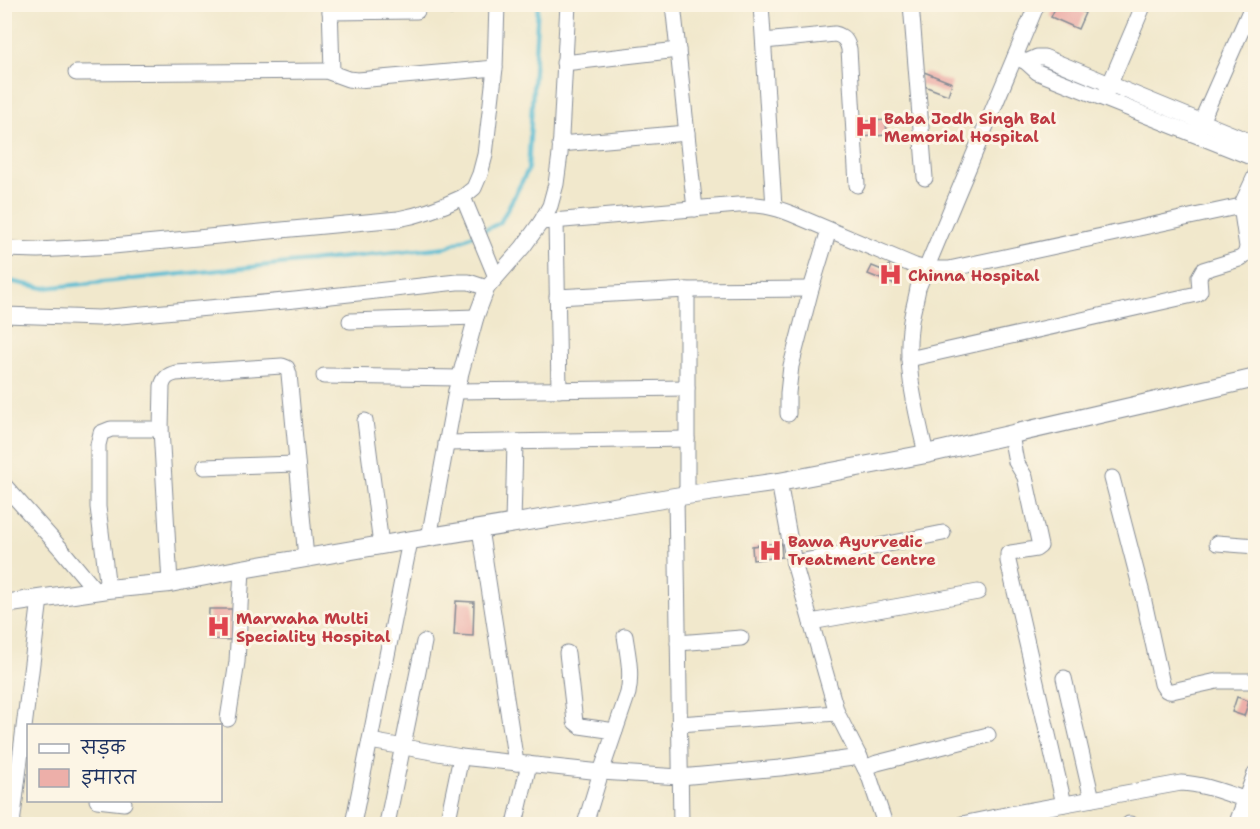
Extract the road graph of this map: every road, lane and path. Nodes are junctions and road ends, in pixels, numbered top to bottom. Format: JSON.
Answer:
{"nodes":[{"id":1,"x":497,"y":4,"type":"edge"},
{"id":2,"x":568,"y":4,"type":"edge"},
{"id":3,"x":674,"y":4,"type":"edge"},
{"id":4,"x":761,"y":4,"type":"edge"},
{"id":5,"x":911,"y":4,"type":"edge"},
{"id":6,"x":1037,"y":4,"type":"edge"},
{"id":7,"x":1144,"y":4,"type":"edge"},
{"id":8,"x":1253,"y":4,"type":"edge"},
{"id":9,"x":330,"y":8,"type":"edge"},
{"id":10,"x":417,"y":11,"type":"dead end"},
{"id":11,"x":764,"y":41,"type":"junction"},
{"id":12,"x":678,"y":50,"type":"junction"},
{"id":13,"x":1021,"y":59,"type":"junction"},
{"id":14,"x":564,"y":63,"type":"junction"},
{"id":15,"x":495,"y":68,"type":"junction"},
{"id":16,"x":332,"y":72,"type":"junction"},
{"id":17,"x":76,"y":74,"type":"dead end"},
{"id":18,"x":1106,"y":91,"type":"junction"},
{"id":19,"x":1198,"y":128,"type":"junction"},
{"id":20,"x":687,"y":133,"type":"junction"},
{"id":21,"x":560,"y":144,"type":"junction"},
{"id":22,"x":1256,"y":144,"type":"edge"},
{"id":23,"x":1256,"y":159,"type":"edge"},
{"id":24,"x":1256,"y":174,"type":"edge"},
{"id":25,"x":925,"y":178,"type":"dead end"},
{"id":26,"x":857,"y":185,"type":"dead end"},
{"id":27,"x":463,"y":198,"type":"junction"},
{"id":28,"x":1241,"y":206,"type":"junction"},
{"id":29,"x":774,"y":207,"type":"junction"},
{"id":30,"x":695,"y":209,"type":"junction"},
{"id":31,"x":549,"y":222,"type":"junction"},
{"id":32,"x":829,"y":230,"type":"junction"},
{"id":33,"x":4,"y":249,"type":"edge"},
{"id":34,"x":926,"y":269,"type":"junction"},
{"id":35,"x":492,"y":283,"type":"junction"},
{"id":36,"x":811,"y":289,"type":"junction"},
{"id":37,"x":687,"y":290,"type":"junction"},
{"id":38,"x":557,"y":297,"type":"junction"},
{"id":39,"x":4,"y":315,"type":"edge"},
{"id":40,"x":476,"y":317,"type":"junction"},
{"id":41,"x":350,"y":321,"type":"dead end"},
{"id":42,"x":909,"y":359,"type":"junction"},
{"id":43,"x":324,"y":376,"type":"dead end"},
{"id":44,"x":1256,"y":378,"type":"edge"},
{"id":45,"x":458,"y":384,"type":"junction"},
{"id":46,"x":687,"y":388,"type":"junction"},
{"id":47,"x":559,"y":390,"type":"junction"},
{"id":48,"x":788,"y":414,"type":"dead end"},
{"id":49,"x":365,"y":421,"type":"dead end"},
{"id":50,"x":161,"y":429,"type":"junction"},
{"id":51,"x":1011,"y":435,"type":"junction"},
{"id":52,"x":687,"y":439,"type":"junction"},
{"id":53,"x":514,"y":442,"type":"junction"},
{"id":54,"x":446,"y":443,"type":"junction"},
{"id":55,"x":926,"y":454,"type":"junction"},
{"id":56,"x":297,"y":464,"type":"junction"},
{"id":57,"x":204,"y":467,"type":"dead end"},
{"id":58,"x":1112,"y":478,"type":"dead end"},
{"id":59,"x":778,"y":482,"type":"junction"},
{"id":60,"x":4,"y":485,"type":"edge"},
{"id":61,"x":681,"y":496,"type":"junction"},
{"id":62,"x":513,"y":524,"type":"junction"},
{"id":63,"x":480,"y":529,"type":"junction"},
{"id":64,"x":943,"y":533,"type":"dead end"},
{"id":65,"x":429,"y":538,"type":"junction"},
{"id":66,"x":410,"y":541,"type":"junction"},
{"id":67,"x":1217,"y":543,"type":"dead end"},
{"id":68,"x":381,"y":545,"type":"junction"},
{"id":69,"x":1256,"y":546,"type":"edge"},
{"id":70,"x":306,"y":558,"type":"junction"},
{"id":71,"x":794,"y":563,"type":"junction"},
{"id":72,"x":242,"y":569,"type":"junction"},
{"id":73,"x":170,"y":583,"type":"junction"},
{"id":74,"x":102,"y":590,"type":"junction"},
{"id":75,"x":978,"y":592,"type":"dead end"},
{"id":76,"x":40,"y":599,"type":"junction"},
{"id":77,"x":4,"y":604,"type":"edge"},
{"id":78,"x":811,"y":622,"type":"junction"},
{"id":79,"x":625,"y":636,"type":"dead end"},
{"id":80,"x":741,"y":638,"type":"dead end"},
{"id":81,"x":424,"y":642,"type":"dead end"},
{"id":82,"x":678,"y":643,"type":"junction"},
{"id":83,"x":567,"y":653,"type":"dead end"},
{"id":84,"x":1065,"y":678,"type":"dead end"},
{"id":85,"x":1256,"y":681,"type":"edge"},
{"id":86,"x":837,"y":712,"type":"junction"},
{"id":87,"x":228,"y":719,"type":"dead end"},
{"id":88,"x":28,"y":724,"type":"edge"},
{"id":89,"x":679,"y":724,"type":"junction"},
{"id":90,"x":27,"y":729,"type":"edge"},
{"id":91,"x":615,"y":731,"type":"junction"},
{"id":92,"x":988,"y":735,"type":"dead end"},
{"id":93,"x":369,"y":741,"type":"junction"},
{"id":94,"x":402,"y":747,"type":"junction"},
{"id":95,"x":25,"y":749,"type":"edge"},
{"id":96,"x":461,"y":757,"type":"junction"},
{"id":97,"x":862,"y":763,"type":"junction"},
{"id":98,"x":522,"y":764,"type":"junction"},
{"id":99,"x":601,"y":772,"type":"junction"},
{"id":100,"x":1256,"y":775,"type":"edge"},
{"id":101,"x":680,"y":777,"type":"junction"},
{"id":102,"x":22,"y":794,"type":"edge"},
{"id":103,"x":1092,"y":799,"type":"junction"},
{"id":104,"x":1246,"y":800,"type":"junction"},
{"id":105,"x":110,"y":802,"type":"edge"},
{"id":106,"x":124,"y":803,"type":"dead end"},
{"id":107,"x":1064,"y":804,"type":"junction"},
{"id":108,"x":12,"y":825,"type":"edge"},
{"id":109,"x":353,"y":825,"type":"edge"},
{"id":110,"x":387,"y":825,"type":"edge"},
{"id":111,"x":447,"y":825,"type":"edge"},
{"id":112,"x":515,"y":825,"type":"edge"},
{"id":113,"x":585,"y":825,"type":"edge"},
{"id":114,"x":681,"y":825,"type":"edge"},
{"id":115,"x":885,"y":825,"type":"edge"},
{"id":116,"x":962,"y":825,"type":"edge"},
{"id":117,"x":1238,"y":825,"type":"edge"}],
"edges":[{"from":1,"to":15,"type":"street"},
{"from":2,"to":14,"type":"street"},
{"from":3,"to":12,"type":"street"},
{"from":4,"to":11,"type":"street"},
{"from":5,"to":25,"type":"street"},
{"from":6,"to":13,"type":"street"},
{"from":7,"to":18,"type":"street"},
{"from":8,"to":19,"type":"street"},
{"from":9,"to":10,"type":"street"},
{"from":9,"to":16,"type":"street"},
{"from":11,"to":26,"type":"street"},
{"from":11,"to":29,"type":"street"},
{"from":12,"to":14,"type":"street"},
{"from":12,"to":20,"type":"street"},
{"from":13,"to":18,"type":"street"},
{"from":13,"to":34,"type":"street"},
{"from":14,"to":21,"type":"street"},
{"from":15,"to":16,"type":"street"},
{"from":15,"to":27,"type":"street"},
{"from":16,"to":17,"type":"street"},
{"from":18,"to":19,"type":"street"},
{"from":19,"to":22,"type":"street"},
{"from":19,"to":23,"type":"street"},
{"from":20,"to":21,"type":"street"},
{"from":20,"to":30,"type":"street"},
{"from":21,"to":31,"type":"street"},
{"from":24,"to":28,"type":"street"},
{"from":27,"to":33,"type":"street"},
{"from":27,"to":35,"type":"street"},
{"from":28,"to":34,"type":"street"},
{"from":28,"to":42,"type":"street"},
{"from":29,"to":30,"type":"street"},
{"from":29,"to":32,"type":"street"},
{"from":30,"to":31,"type":"street"},
{"from":31,"to":35,"type":"street"},
{"from":31,"to":38,"type":"street"},
{"from":32,"to":34,"type":"street"},
{"from":32,"to":36,"type":"street"},
{"from":34,"to":42,"type":"street"},
{"from":35,"to":39,"type":"street"},
{"from":35,"to":40,"type":"street"},
{"from":36,"to":37,"type":"street"},
{"from":36,"to":48,"type":"street"},
{"from":37,"to":38,"type":"street"},
{"from":37,"to":46,"type":"street"},
{"from":38,"to":47,"type":"street"},
{"from":40,"to":41,"type":"street"},
{"from":40,"to":45,"type":"street"},
{"from":42,"to":55,"type":"street"},
{"from":43,"to":45,"type":"street"},
{"from":44,"to":51,"type":"main road"},
{"from":45,"to":47,"type":"street"},
{"from":45,"to":54,"type":"street"},
{"from":46,"to":47,"type":"street"},
{"from":46,"to":52,"type":"street"},
{"from":49,"to":68,"type":"street"},
{"from":50,"to":56,"type":"street"},
{"from":50,"to":73,"type":"street"},
{"from":50,"to":74,"type":"street"},
{"from":51,"to":55,"type":"main road"},
{"from":51,"to":107,"type":"street"},
{"from":52,"to":53,"type":"street"},
{"from":52,"to":61,"type":"street"},
{"from":53,"to":54,"type":"street"},
{"from":53,"to":62,"type":"street"},
{"from":54,"to":65,"type":"street"},
{"from":55,"to":59,"type":"main road"},
{"from":56,"to":57,"type":"street"},
{"from":56,"to":70,"type":"street"},
{"from":58,"to":85,"type":"street"},
{"from":59,"to":61,"type":"main road"},
{"from":59,"to":71,"type":"street"},
{"from":60,"to":74,"type":"street"},
{"from":61,"to":62,"type":"main road"},
{"from":61,"to":82,"type":"street"},
{"from":62,"to":63,"type":"main road"},
{"from":63,"to":65,"type":"main road"},
{"from":63,"to":98,"type":"street"},
{"from":64,"to":71,"type":"street"},
{"from":65,"to":66,"type":"main road"},
{"from":66,"to":68,"type":"main road"},
{"from":66,"to":93,"type":"street"},
{"from":67,"to":69,"type":"street"},
{"from":68,"to":70,"type":"main road"},
{"from":70,"to":72,"type":"main road"},
{"from":71,"to":78,"type":"street"},
{"from":72,"to":73,"type":"main road"},
{"from":72,"to":87,"type":"street"},
{"from":73,"to":74,"type":"main road"},
{"from":74,"to":76,"type":"main road"},
{"from":75,"to":78,"type":"street"},
{"from":76,"to":77,"type":"main road"},
{"from":76,"to":88,"type":"street"},
{"from":78,"to":86,"type":"street"},
{"from":79,"to":91,"type":"street"},
{"from":80,"to":82,"type":"street"},
{"from":81,"to":94,"type":"street"},
{"from":82,"to":89,"type":"street"},
{"from":83,"to":91,"type":"street"},
{"from":84,"to":103,"type":"street"},
{"from":86,"to":89,"type":"street"},
{"from":86,"to":97,"type":"street"},
{"from":89,"to":101,"type":"street"},
{"from":90,"to":95,"type":"street"},
{"from":91,"to":99,"type":"street"},
{"from":92,"to":97,"type":"street"},
{"from":93,"to":94,"type":"street"},
{"from":93,"to":109,"type":"street"},
{"from":94,"to":96,"type":"street"},
{"from":94,"to":110,"type":"street"},
{"from":95,"to":102,"type":"street"},
{"from":96,"to":98,"type":"street"},
{"from":96,"to":111,"type":"street"},
{"from":97,"to":101,"type":"street"},
{"from":97,"to":115,"type":"street"},
{"from":98,"to":99,"type":"street"},
{"from":98,"to":112,"type":"street"},
{"from":99,"to":101,"type":"street"},
{"from":99,"to":113,"type":"street"},
{"from":100,"to":104,"type":"main road"},
{"from":101,"to":114,"type":"street"},
{"from":102,"to":108,"type":"street"},
{"from":103,"to":104,"type":"street"},
{"from":103,"to":107,"type":"street"},
{"from":104,"to":117,"type":"main road"},
{"from":105,"to":106,"type":"street"},
{"from":107,"to":116,"type":"street"}]}
